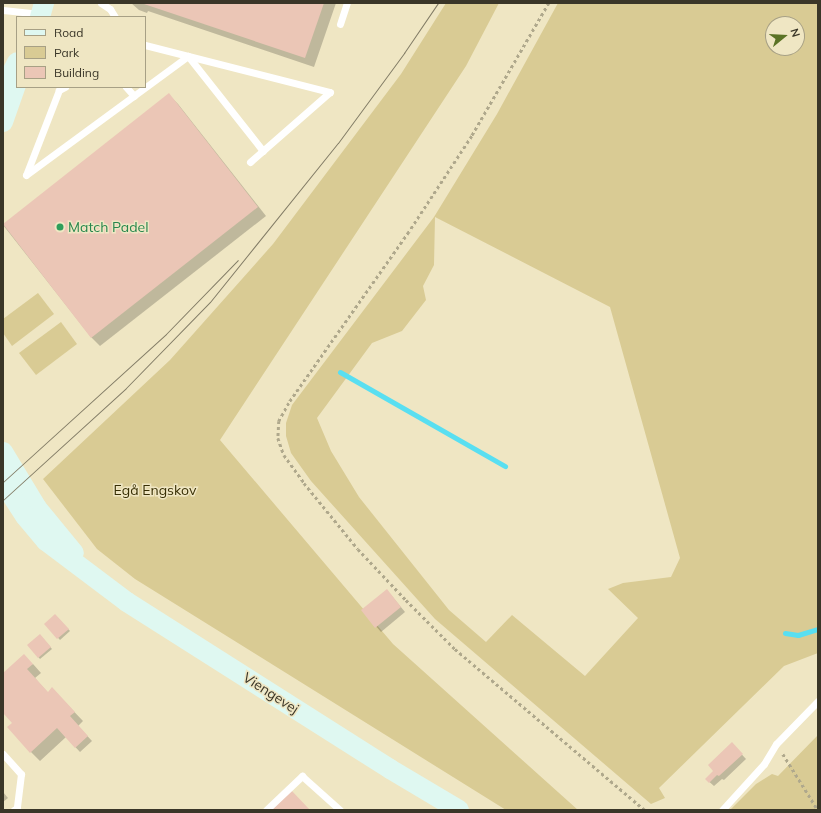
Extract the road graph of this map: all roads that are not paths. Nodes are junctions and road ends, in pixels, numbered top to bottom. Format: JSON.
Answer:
{"nodes":[{"id":1,"x":101,"y":3,"type":"edge"},
{"id":2,"x":347,"y":3,"type":"edge"},
{"id":3,"x":3,"y":10,"type":"edge"},
{"id":4,"x":43,"y":14,"type":"edge"},
{"id":5,"x":115,"y":16,"type":"edge"},
{"id":6,"x":340,"y":24,"type":"dead end"},
{"id":7,"x":146,"y":45,"type":"edge"},
{"id":8,"x":188,"y":56,"type":"junction"},
{"id":9,"x":16,"y":64,"type":"edge"},
{"id":10,"x":16,"y":85,"type":"edge"},
{"id":11,"x":146,"y":87,"type":"edge"},
{"id":12,"x":63,"y":88,"type":"edge"},
{"id":13,"x":127,"y":88,"type":"edge"},
{"id":14,"x":145,"y":88,"type":"edge"},
{"id":15,"x":3,"y":91,"type":"edge"},
{"id":16,"x":134,"y":96,"type":"junction"},
{"id":17,"x":3,"y":122,"type":"edge"},
{"id":18,"x":263,"y":151,"type":"junction"},
{"id":19,"x":250,"y":162,"type":"dead end"},
{"id":20,"x":3,"y":452,"type":"edge"},
{"id":21,"x":3,"y":482,"type":"edge"},
{"id":22,"x":87,"y":571,"type":"junction"},
{"id":23,"x":818,"y":701,"type":"edge"},
{"id":24,"x":3,"y":754,"type":"edge"},
{"id":25,"x":14,"y":810,"type":"edge"},
{"id":26,"x":266,"y":810,"type":"edge"},
{"id":27,"x":340,"y":810,"type":"edge"},
{"id":28,"x":458,"y":810,"type":"edge"},
{"id":29,"x":722,"y":810,"type":"edge"}],
"edges":[{"from":1,"to":5,"type":"lane"},
{"from":2,"to":6,"type":"lane"},
{"from":3,"to":4,"type":"lane"},
{"from":7,"to":8,"type":"lane"},
{"from":8,"to":11,"type":"lane"},
{"from":8,"to":18,"type":"lane"},
{"from":8,"to":18,"type":"lane"},
{"from":9,"to":15,"type":"street"},
{"from":10,"to":17,"type":"street"},
{"from":12,"to":16,"type":"lane"},
{"from":13,"to":16,"type":"lane"},
{"from":14,"to":16,"type":"lane"},
{"from":18,"to":19,"type":"lane"},
{"from":20,"to":22,"type":"street","name":"Viengevej"},
{"from":21,"to":22,"type":"street","name":"Viengevej"},
{"from":22,"to":28,"type":"street","name":"Viengevej"},
{"from":23,"to":29,"type":"lane"},
{"from":24,"to":25,"type":"lane"},
{"from":26,"to":27,"type":"lane"}]}
